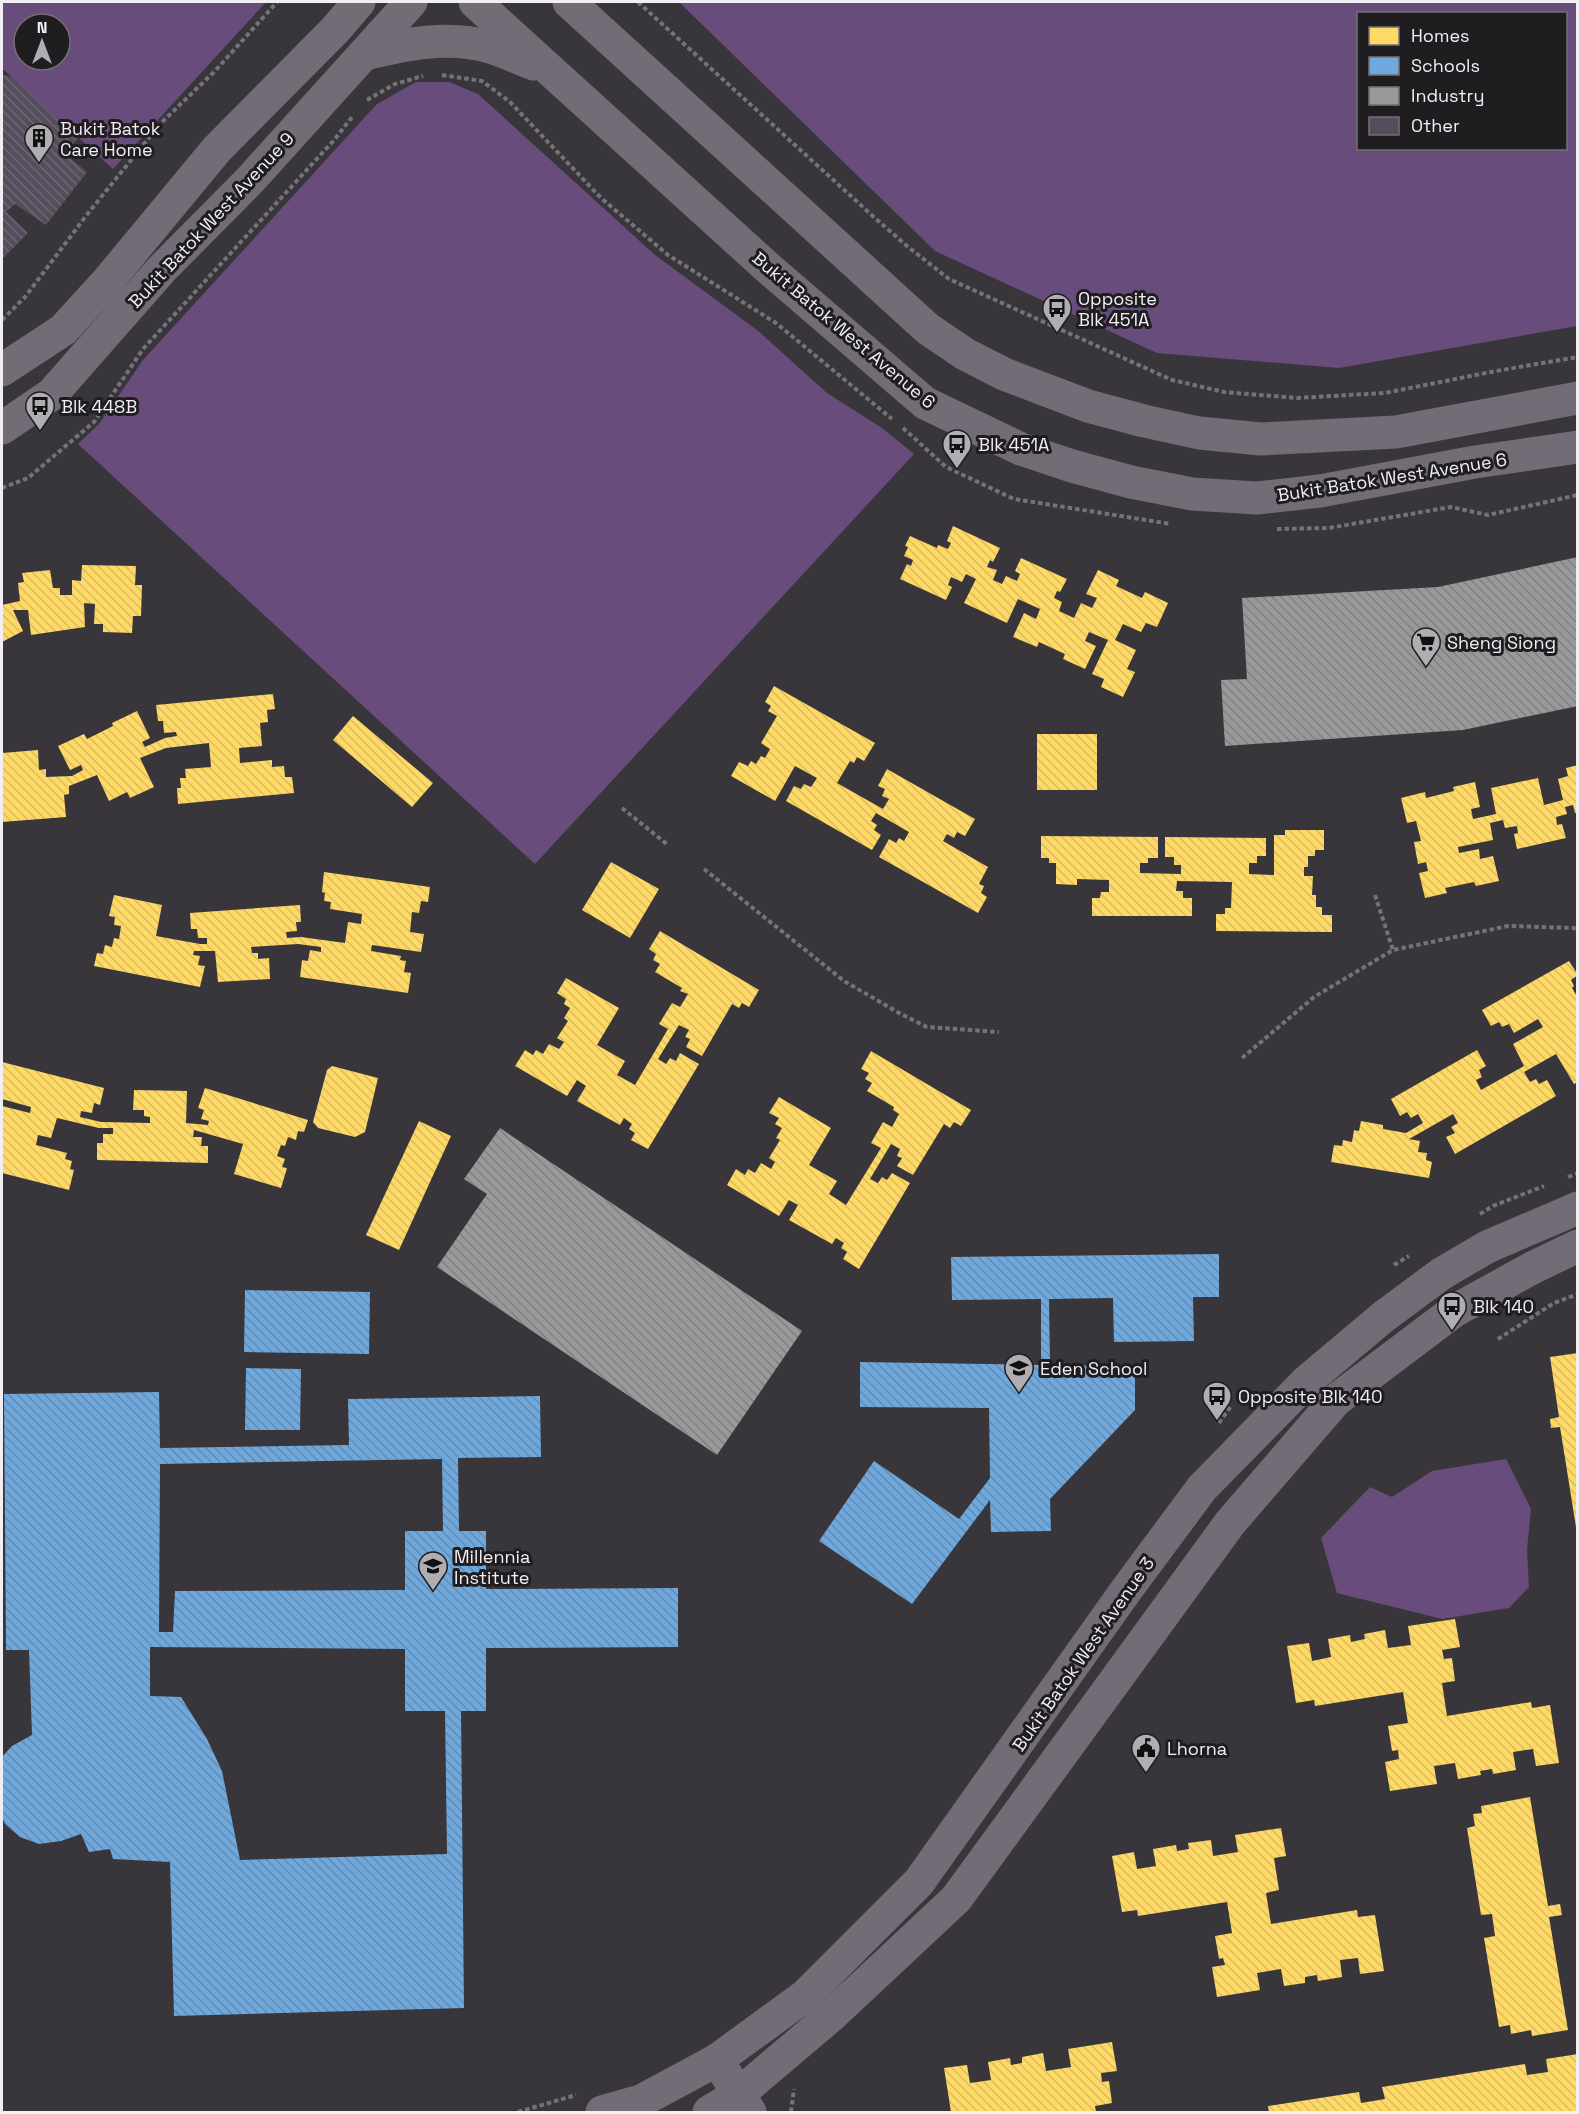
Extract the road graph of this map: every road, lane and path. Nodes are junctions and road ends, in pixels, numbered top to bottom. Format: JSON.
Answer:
{"nodes":[{"id":1,"x":277,"y":2,"type":"edge"},
{"id":2,"x":359,"y":2,"type":"edge"},
{"id":3,"x":411,"y":2,"type":"edge"},
{"id":4,"x":475,"y":2,"type":"edge"},
{"id":5,"x":638,"y":2,"type":"edge"},
{"id":6,"x":579,"y":7,"type":"edge"},
{"id":7,"x":337,"y":16,"type":"edge"},
{"id":8,"x":364,"y":54,"type":"junction"},
{"id":9,"x":553,"y":72,"type":"junction"},
{"id":10,"x":424,"y":76,"type":"dead end"},
{"id":11,"x":365,"y":101,"type":"dead end"},
{"id":12,"x":359,"y":109,"type":"dead end"},
{"id":13,"x":2,"y":320,"type":"edge"},
{"id":14,"x":1578,"y":357,"type":"edge"},
{"id":15,"x":2,"y":370,"type":"edge"},
{"id":16,"x":1578,"y":398,"type":"edge"},
{"id":17,"x":2,"y":428,"type":"edge"},
{"id":18,"x":1578,"y":447,"type":"edge"},
{"id":19,"x":2,"y":488,"type":"edge"},
{"id":20,"x":1578,"y":495,"type":"edge"},
{"id":21,"x":1329,"y":528,"type":"dead end"},
{"id":22,"x":622,"y":808,"type":"dead end"},
{"id":23,"x":668,"y":845,"type":"dead end"},
{"id":24,"x":704,"y":869,"type":"dead end"},
{"id":25,"x":1375,"y":895,"type":"dead end"},
{"id":26,"x":1578,"y":930,"type":"edge"},
{"id":27,"x":1393,"y":950,"type":"junction"},
{"id":28,"x":999,"y":1032,"type":"dead end"},
{"id":29,"x":1242,"y":1059,"type":"dead end"},
{"id":30,"x":1578,"y":1208,"type":"edge"},
{"id":31,"x":1578,"y":1246,"type":"edge"},
{"id":32,"x":1578,"y":1294,"type":"edge"},
{"id":33,"x":1498,"y":1339,"type":"dead end"},
{"id":34,"x":1231,"y":1407,"type":"dead end"},
{"id":35,"x":1218,"y":1426,"type":"dead end"},
{"id":36,"x":717,"y":2060,"type":"junction"},
{"id":37,"x":591,"y":2103,"type":"edge"},
{"id":38,"x":745,"y":2103,"type":"edge"},
{"id":39,"x":518,"y":2112,"type":"edge"},
{"id":40,"x":709,"y":2112,"type":"edge"}],
"edges":[{"from":1,"to":13,"type":"path"},
{"from":2,"to":7,"type":"street","name":"Bukit Batok West Avenue 9"},
{"from":3,"to":8,"type":"street","name":"Bukit Batok West Avenue 9"},
{"from":4,"to":9,"type":"street","name":"Bukit Batok West Avenue 6"},
{"from":5,"to":14,"type":"path"},
{"from":6,"to":16,"type":"street"},
{"from":7,"to":15,"type":"street","name":"Bukit Batok West Avenue 9"},
{"from":8,"to":9,"type":"street"},
{"from":8,"to":17,"type":"street","name":"Bukit Batok West Avenue 9"},
{"from":9,"to":18,"type":"street","name":"Bukit Batok West Avenue 6"},
{"from":10,"to":11,"type":"path"},
{"from":12,"to":19,"type":"path"},
{"from":20,"to":21,"type":"path"},
{"from":22,"to":23,"type":"path"},
{"from":24,"to":28,"type":"path"},
{"from":25,"to":27,"type":"path"},
{"from":26,"to":27,"type":"path"},
{"from":27,"to":29,"type":"path"},
{"from":30,"to":36,"type":"main road","name":"Bukit Batok West Avenue 3"},
{"from":31,"to":38,"type":"main road"},
{"from":32,"to":33,"type":"path"},
{"from":34,"to":35,"type":"path"},
{"from":36,"to":37,"type":"main road","name":"Bukit Batok West Avenue 3"},
{"from":36,"to":38,"type":"street"},
{"from":37,"to":39,"type":"path"},
{"from":38,"to":40,"type":"main road"}]}
